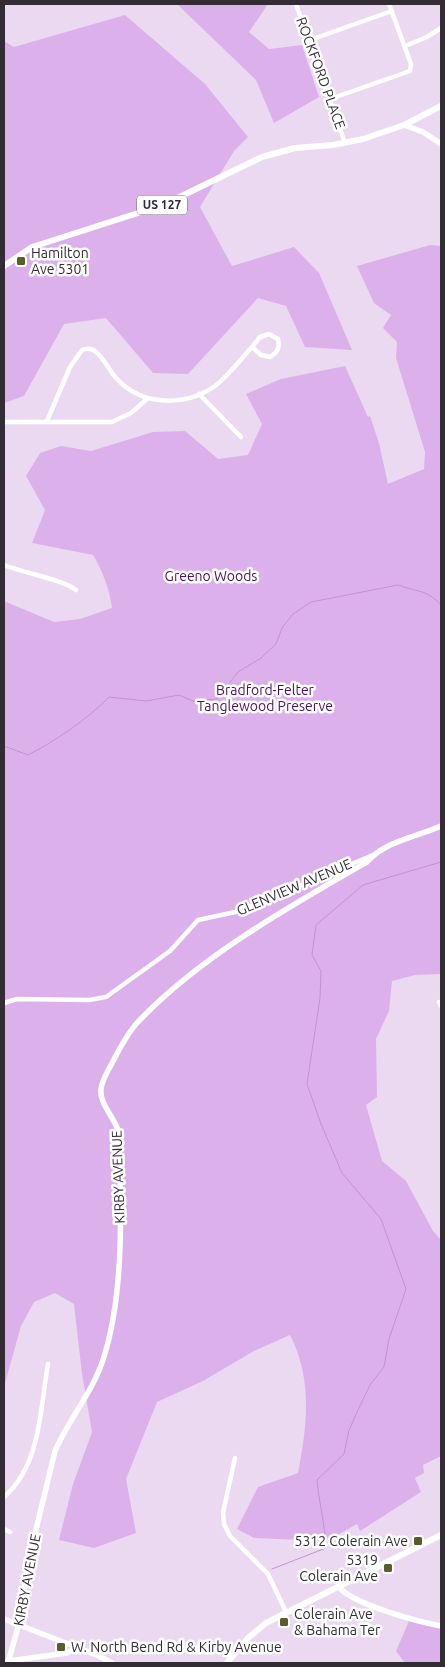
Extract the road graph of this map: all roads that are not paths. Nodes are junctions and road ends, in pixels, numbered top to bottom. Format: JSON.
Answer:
{"nodes":[{"id":1,"x":296,"y":4,"type":"edge"},
{"id":2,"x":389,"y":4,"type":"edge"},
{"id":3,"x":392,"y":10,"type":"junction"},
{"id":4,"x":441,"y":28,"type":"edge"},
{"id":5,"x":310,"y":40,"type":"junction"},
{"id":6,"x":405,"y":46,"type":"junction"},
{"id":7,"x":330,"y":99,"type":"junction"},
{"id":8,"x":441,"y":106,"type":"edge"},
{"id":9,"x":419,"y":118,"type":"junction"},
{"id":10,"x":404,"y":125,"type":"junction"},
{"id":11,"x":423,"y":132,"type":"junction"},
{"id":12,"x":345,"y":143,"type":"junction"},
{"id":13,"x":441,"y":144,"type":"edge"},
{"id":14,"x":4,"y":266,"type":"edge"},
{"id":15,"x":252,"y":347,"type":"junction"},
{"id":16,"x":199,"y":394,"type":"junction"},
{"id":17,"x":147,"y":399,"type":"junction"},
{"id":18,"x":47,"y":421,"type":"junction"},
{"id":19,"x":4,"y":422,"type":"edge"},
{"id":20,"x":241,"y":437,"type":"dead end"},
{"id":21,"x":4,"y":565,"type":"edge"},
{"id":22,"x":76,"y":590,"type":"dead end"},
{"id":23,"x":441,"y":826,"type":"edge"},
{"id":24,"x":374,"y":854,"type":"junction"},
{"id":25,"x":4,"y":1002,"type":"edge"},
{"id":26,"x":48,"y":1364,"type":"dead end"},
{"id":27,"x":235,"y":1458,"type":"dead end"},
{"id":28,"x":4,"y":1497,"type":"edge"},
{"id":29,"x":4,"y":1529,"type":"edge"},
{"id":30,"x":10,"y":1532,"type":"dead end"},
{"id":31,"x":441,"y":1536,"type":"edge"},
{"id":32,"x":338,"y":1587,"type":"junction"},
{"id":33,"x":286,"y":1612,"type":"junction"},
{"id":34,"x":6,"y":1620,"type":"edge"},
{"id":35,"x":441,"y":1626,"type":"edge"},
{"id":36,"x":77,"y":1648,"type":"junction"},
{"id":37,"x":7,"y":1661,"type":"edge"},
{"id":38,"x":112,"y":1663,"type":"edge"},
{"id":39,"x":228,"y":1663,"type":"edge"}],
"edges":[{"from":1,"to":5,"type":"street","name":"ROCKFORD PLACE"},
{"from":2,"to":3,"type":"street"},
{"from":3,"to":5,"type":"street"},
{"from":3,"to":6,"type":"street"},
{"from":4,"to":6,"type":"street"},
{"from":5,"to":7,"type":"street","name":"ROCKFORD PLACE"},
{"from":6,"to":7,"type":"street"},
{"from":7,"to":12,"type":"street","name":"ROCKFORD PLACE"},
{"from":8,"to":9,"type":"main road","number":"US 127"},
{"from":9,"to":10,"type":"main road","number":"US 127"},
{"from":9,"to":11,"type":"street"},
{"from":10,"to":11,"type":"street"},
{"from":10,"to":12,"type":"main road","number":"US 127"},
{"from":11,"to":13,"type":"street"},
{"from":12,"to":14,"type":"main road","number":"US 127"},
{"from":15,"to":15,"type":"street"},
{"from":15,"to":16,"type":"street"},
{"from":16,"to":17,"type":"street"},
{"from":16,"to":20,"type":"street"},
{"from":17,"to":18,"type":"street"},
{"from":17,"to":18,"type":"street"},
{"from":18,"to":19,"type":"street"},
{"from":21,"to":22,"type":"street"},
{"from":23,"to":24,"type":"street","name":"KIRBY AVENUE"},
{"from":24,"to":25,"type":"street","name":"GLENVIEW AVENUE"},
{"from":24,"to":37,"type":"street","name":"KIRBY AVENUE"},
{"from":26,"to":28,"type":"street"},
{"from":27,"to":33,"type":"street"},
{"from":29,"to":30,"type":"street"},
{"from":31,"to":32,"type":"main road"},
{"from":32,"to":33,"type":"main road"},
{"from":32,"to":35,"type":"street"},
{"from":33,"to":39,"type":"main road"},
{"from":34,"to":36,"type":"street"},
{"from":36,"to":37,"type":"street"},
{"from":36,"to":38,"type":"street"}]}
